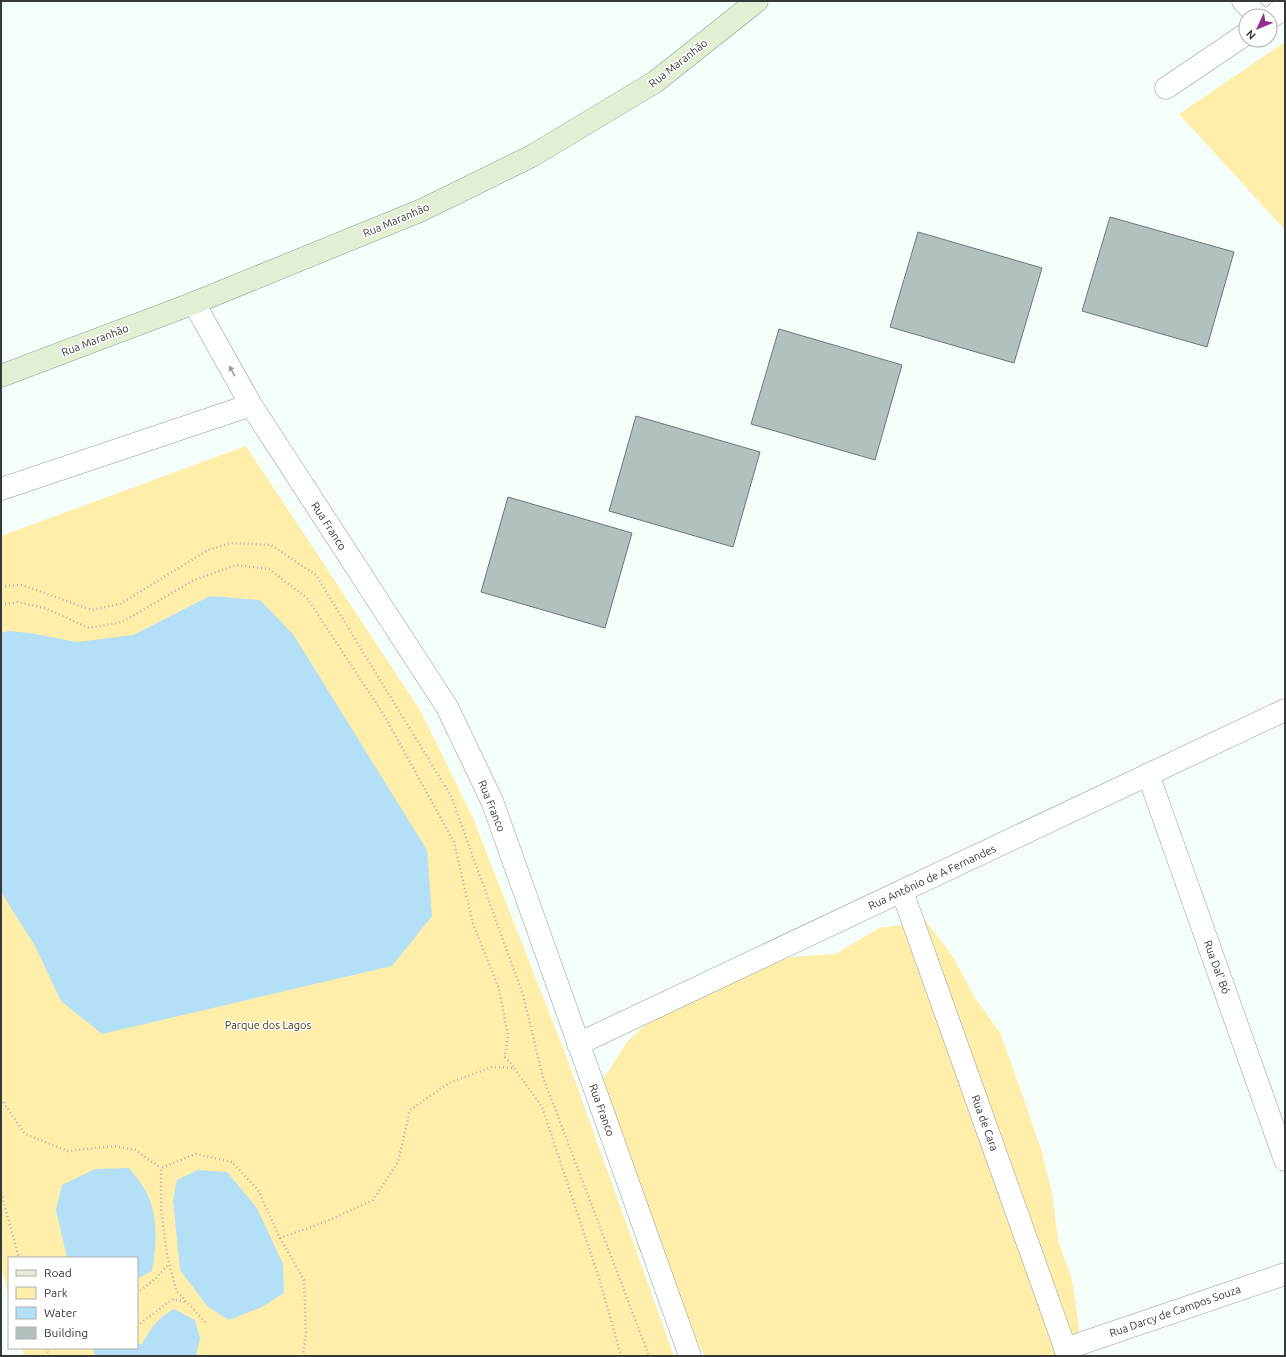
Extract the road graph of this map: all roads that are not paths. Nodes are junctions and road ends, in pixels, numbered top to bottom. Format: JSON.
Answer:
{"nodes":[{"id":1,"x":757,"y":1,"type":"edge"},
{"id":2,"x":1238,"y":39,"type":"edge"},
{"id":3,"x":1166,"y":88,"type":"dead end"},
{"id":4,"x":194,"y":303,"type":"junction"},
{"id":5,"x":1,"y":376,"type":"edge"},
{"id":6,"x":251,"y":406,"type":"junction"},
{"id":7,"x":1,"y":489,"type":"edge"},
{"id":8,"x":1285,"y":710,"type":"edge"},
{"id":9,"x":1148,"y":774,"type":"junction"},
{"id":10,"x":902,"y":891,"type":"junction"},
{"id":11,"x":578,"y":1044,"type":"junction"},
{"id":12,"x":1285,"y":1160,"type":"edge"},
{"id":13,"x":1285,"y":1274,"type":"edge"},
{"id":14,"x":1067,"y":1352,"type":"edge"},
{"id":15,"x":690,"y":1356,"type":"edge"}],
"edges":[{"from":1,"to":4,"type":"main road","name":"Rua Maranhão"},
{"from":2,"to":3,"type":"street"},
{"from":4,"to":5,"type":"main road","name":"Rua Maranhão"},
{"from":6,"to":4,"type":"street","name":"Rua Franco","one_way":true},
{"from":6,"to":7,"type":"street"},
{"from":6,"to":11,"type":"street","name":"Rua Franco"},
{"from":8,"to":9,"type":"street","name":"Rua Antônio de A Fernandes"},
{"from":9,"to":10,"type":"street","name":"Rua Antônio de A Fernandes"},
{"from":9,"to":12,"type":"street","name":"Rua Dal' Bó"},
{"from":10,"to":11,"type":"street","name":"Rua Antônio de A Fernandes"},
{"from":10,"to":14,"type":"street","name":"Rua de Cara"},
{"from":11,"to":15,"type":"street","name":"Rua Franco"},
{"from":13,"to":14,"type":"street","name":"Rua Darcy de Campos Souza"}]}
